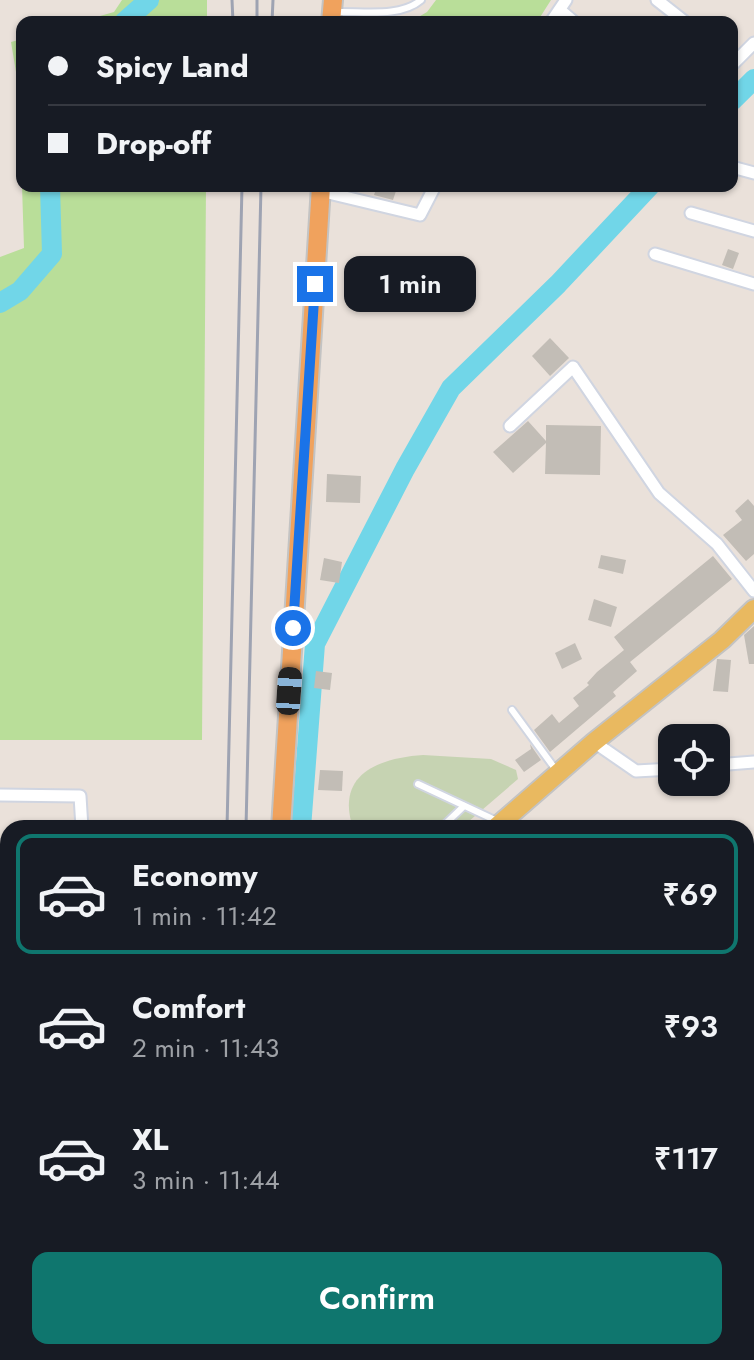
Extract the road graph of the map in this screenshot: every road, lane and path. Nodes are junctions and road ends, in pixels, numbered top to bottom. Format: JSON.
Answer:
{"nodes":[{"id":1,"x":421,"y":0,"type":"edge"},
{"id":2,"x":657,"y":0,"type":"edge"},
{"id":3,"x":332,"y":11,"type":"edge"},
{"id":4,"x":677,"y":16,"type":"edge"},
{"id":5,"x":754,"y":43,"type":"edge"},
{"id":6,"x":738,"y":57,"type":"edge"},
{"id":7,"x":320,"y":192,"type":"edge"},
{"id":8,"x":332,"y":192,"type":"edge"},
{"id":9,"x":432,"y":192,"type":"edge"},
{"id":10,"x":691,"y":213,"type":"dead end"},
{"id":11,"x":754,"y":231,"type":"edge"},
{"id":12,"x":655,"y":254,"type":"dead end"},
{"id":13,"x":754,"y":284,"type":"edge"},
{"id":14,"x":510,"y":426,"type":"dead end"},
{"id":15,"x":754,"y":591,"type":"edge"},
{"id":16,"x":754,"y":609,"type":"edge"},
{"id":17,"x":512,"y":710,"type":"dead end"},
{"id":18,"x":594,"y":742,"type":"junction"},
{"id":19,"x":754,"y":762,"type":"edge"},
{"id":20,"x":730,"y":764,"type":"edge"},
{"id":21,"x":658,"y":770,"type":"edge"},
{"id":22,"x":558,"y":773,"type":"junction"},
{"id":23,"x":418,"y":784,"type":"dead end"},
{"id":24,"x":0,"y":795,"type":"edge"},
{"id":25,"x":464,"y":806,"type":"junction"},
{"id":26,"x":82,"y":820,"type":"edge"},
{"id":27,"x":281,"y":820,"type":"edge"},
{"id":28,"x":449,"y":820,"type":"edge"},
{"id":29,"x":489,"y":820,"type":"edge"},
{"id":30,"x":504,"y":820,"type":"edge"}],
"edges":[{"from":1,"to":3,"type":"lane"},
{"from":2,"to":4,"type":"street"},
{"from":5,"to":6,"type":"street"},
{"from":7,"to":27,"type":"highway"},
{"from":8,"to":9,"type":"street"},
{"from":10,"to":11,"type":"street"},
{"from":12,"to":13,"type":"street"},
{"from":14,"to":15,"type":"street"},
{"from":16,"to":18,"type":"main road"},
{"from":17,"to":22,"type":"lane"},
{"from":18,"to":21,"type":"street"},
{"from":18,"to":22,"type":"main road"},
{"from":19,"to":20,"type":"street"},
{"from":22,"to":30,"type":"main road"},
{"from":23,"to":25,"type":"lane"},
{"from":24,"to":26,"type":"street"},
{"from":25,"to":28,"type":"lane"},
{"from":25,"to":29,"type":"lane"}]}
